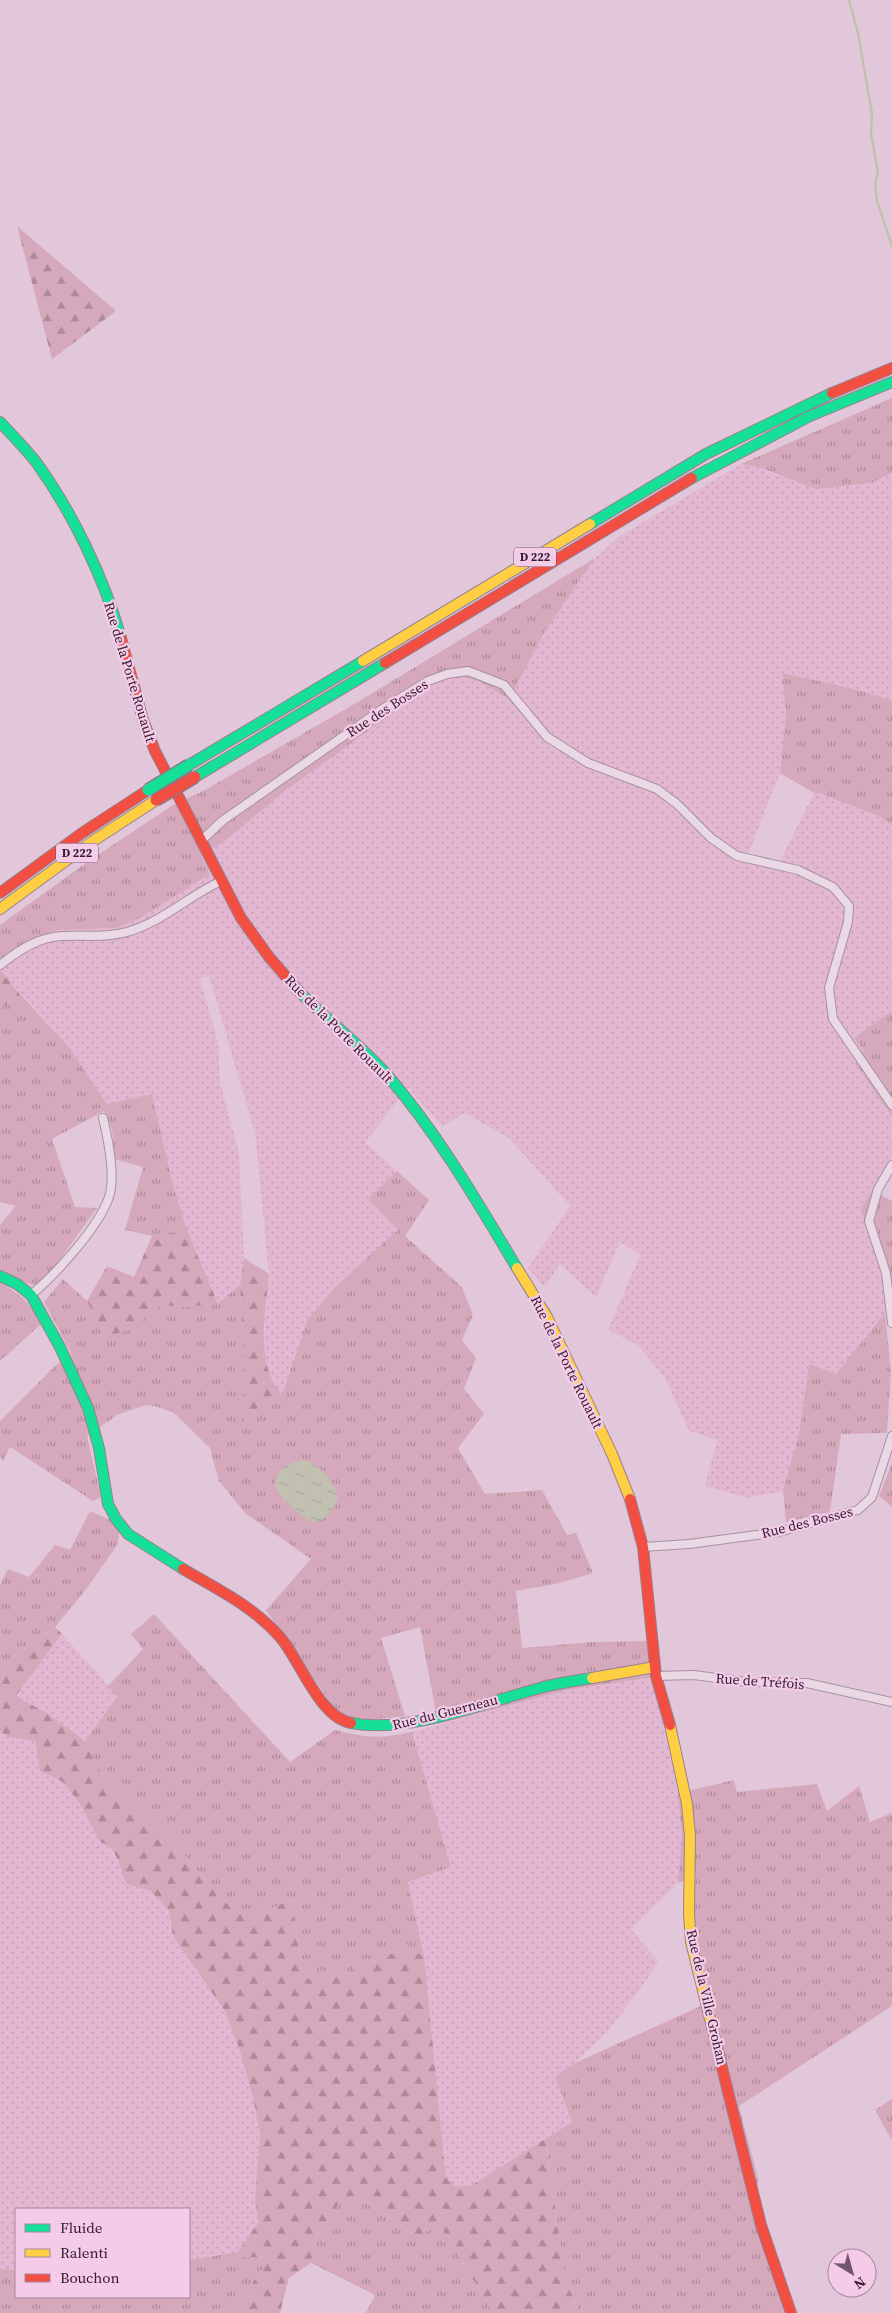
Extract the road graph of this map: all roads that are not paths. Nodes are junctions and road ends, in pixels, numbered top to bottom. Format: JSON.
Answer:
{"nodes":[{"id":1,"x":892,"y":368,"type":"edge"},
{"id":2,"x":892,"y":382,"type":"edge"},
{"id":3,"x":0,"y":422,"type":"edge"},
{"id":4,"x":201,"y":841,"type":"junction"},
{"id":5,"x":221,"y":880,"type":"junction"},
{"id":6,"x":0,"y":893,"type":"edge"},
{"id":7,"x":0,"y":909,"type":"edge"},
{"id":8,"x":0,"y":965,"type":"edge"},
{"id":9,"x":892,"y":1105,"type":"edge"},
{"id":10,"x":102,"y":1118,"type":"dead end"},
{"id":11,"x":892,"y":1165,"type":"edge"},
{"id":12,"x":0,"y":1276,"type":"edge"},
{"id":13,"x":31,"y":1296,"type":"junction"},
{"id":14,"x":892,"y":1323,"type":"edge"},
{"id":15,"x":892,"y":1436,"type":"edge"},
{"id":16,"x":643,"y":1548,"type":"junction"},
{"id":17,"x":656,"y":1671,"type":"junction"},
{"id":18,"x":892,"y":1702,"type":"edge"},
{"id":19,"x":791,"y":2313,"type":"edge"}],
"edges":[{"from":1,"to":6,"type":"main road","number":"D 222","bridge":true},
{"from":2,"to":7,"type":"main road","number":"D 222","bridge":true},
{"from":3,"to":4,"type":"main road","name":"Rue de la Porte Rouault"},
{"from":4,"to":5,"type":"main road","name":"Rue de la Porte Rouault"},
{"from":4,"to":9,"type":"street","name":"Rue des Bosses"},
{"from":5,"to":8,"type":"street"},
{"from":5,"to":16,"type":"main road","name":"Rue de la Porte Rouault"},
{"from":10,"to":13,"type":"street"},
{"from":11,"to":14,"type":"street"},
{"from":12,"to":13,"type":"main road"},
{"from":13,"to":17,"type":"main road","name":"Rue du Guerneau"},
{"from":15,"to":16,"type":"street","name":"Rue des Bosses"},
{"from":16,"to":17,"type":"main road","name":"Rue de la Porte Rouault"},
{"from":17,"to":18,"type":"street","name":"Rue de Tréfois"},
{"from":17,"to":19,"type":"main road","name":"Rue de la Ville Grohan"}]}
